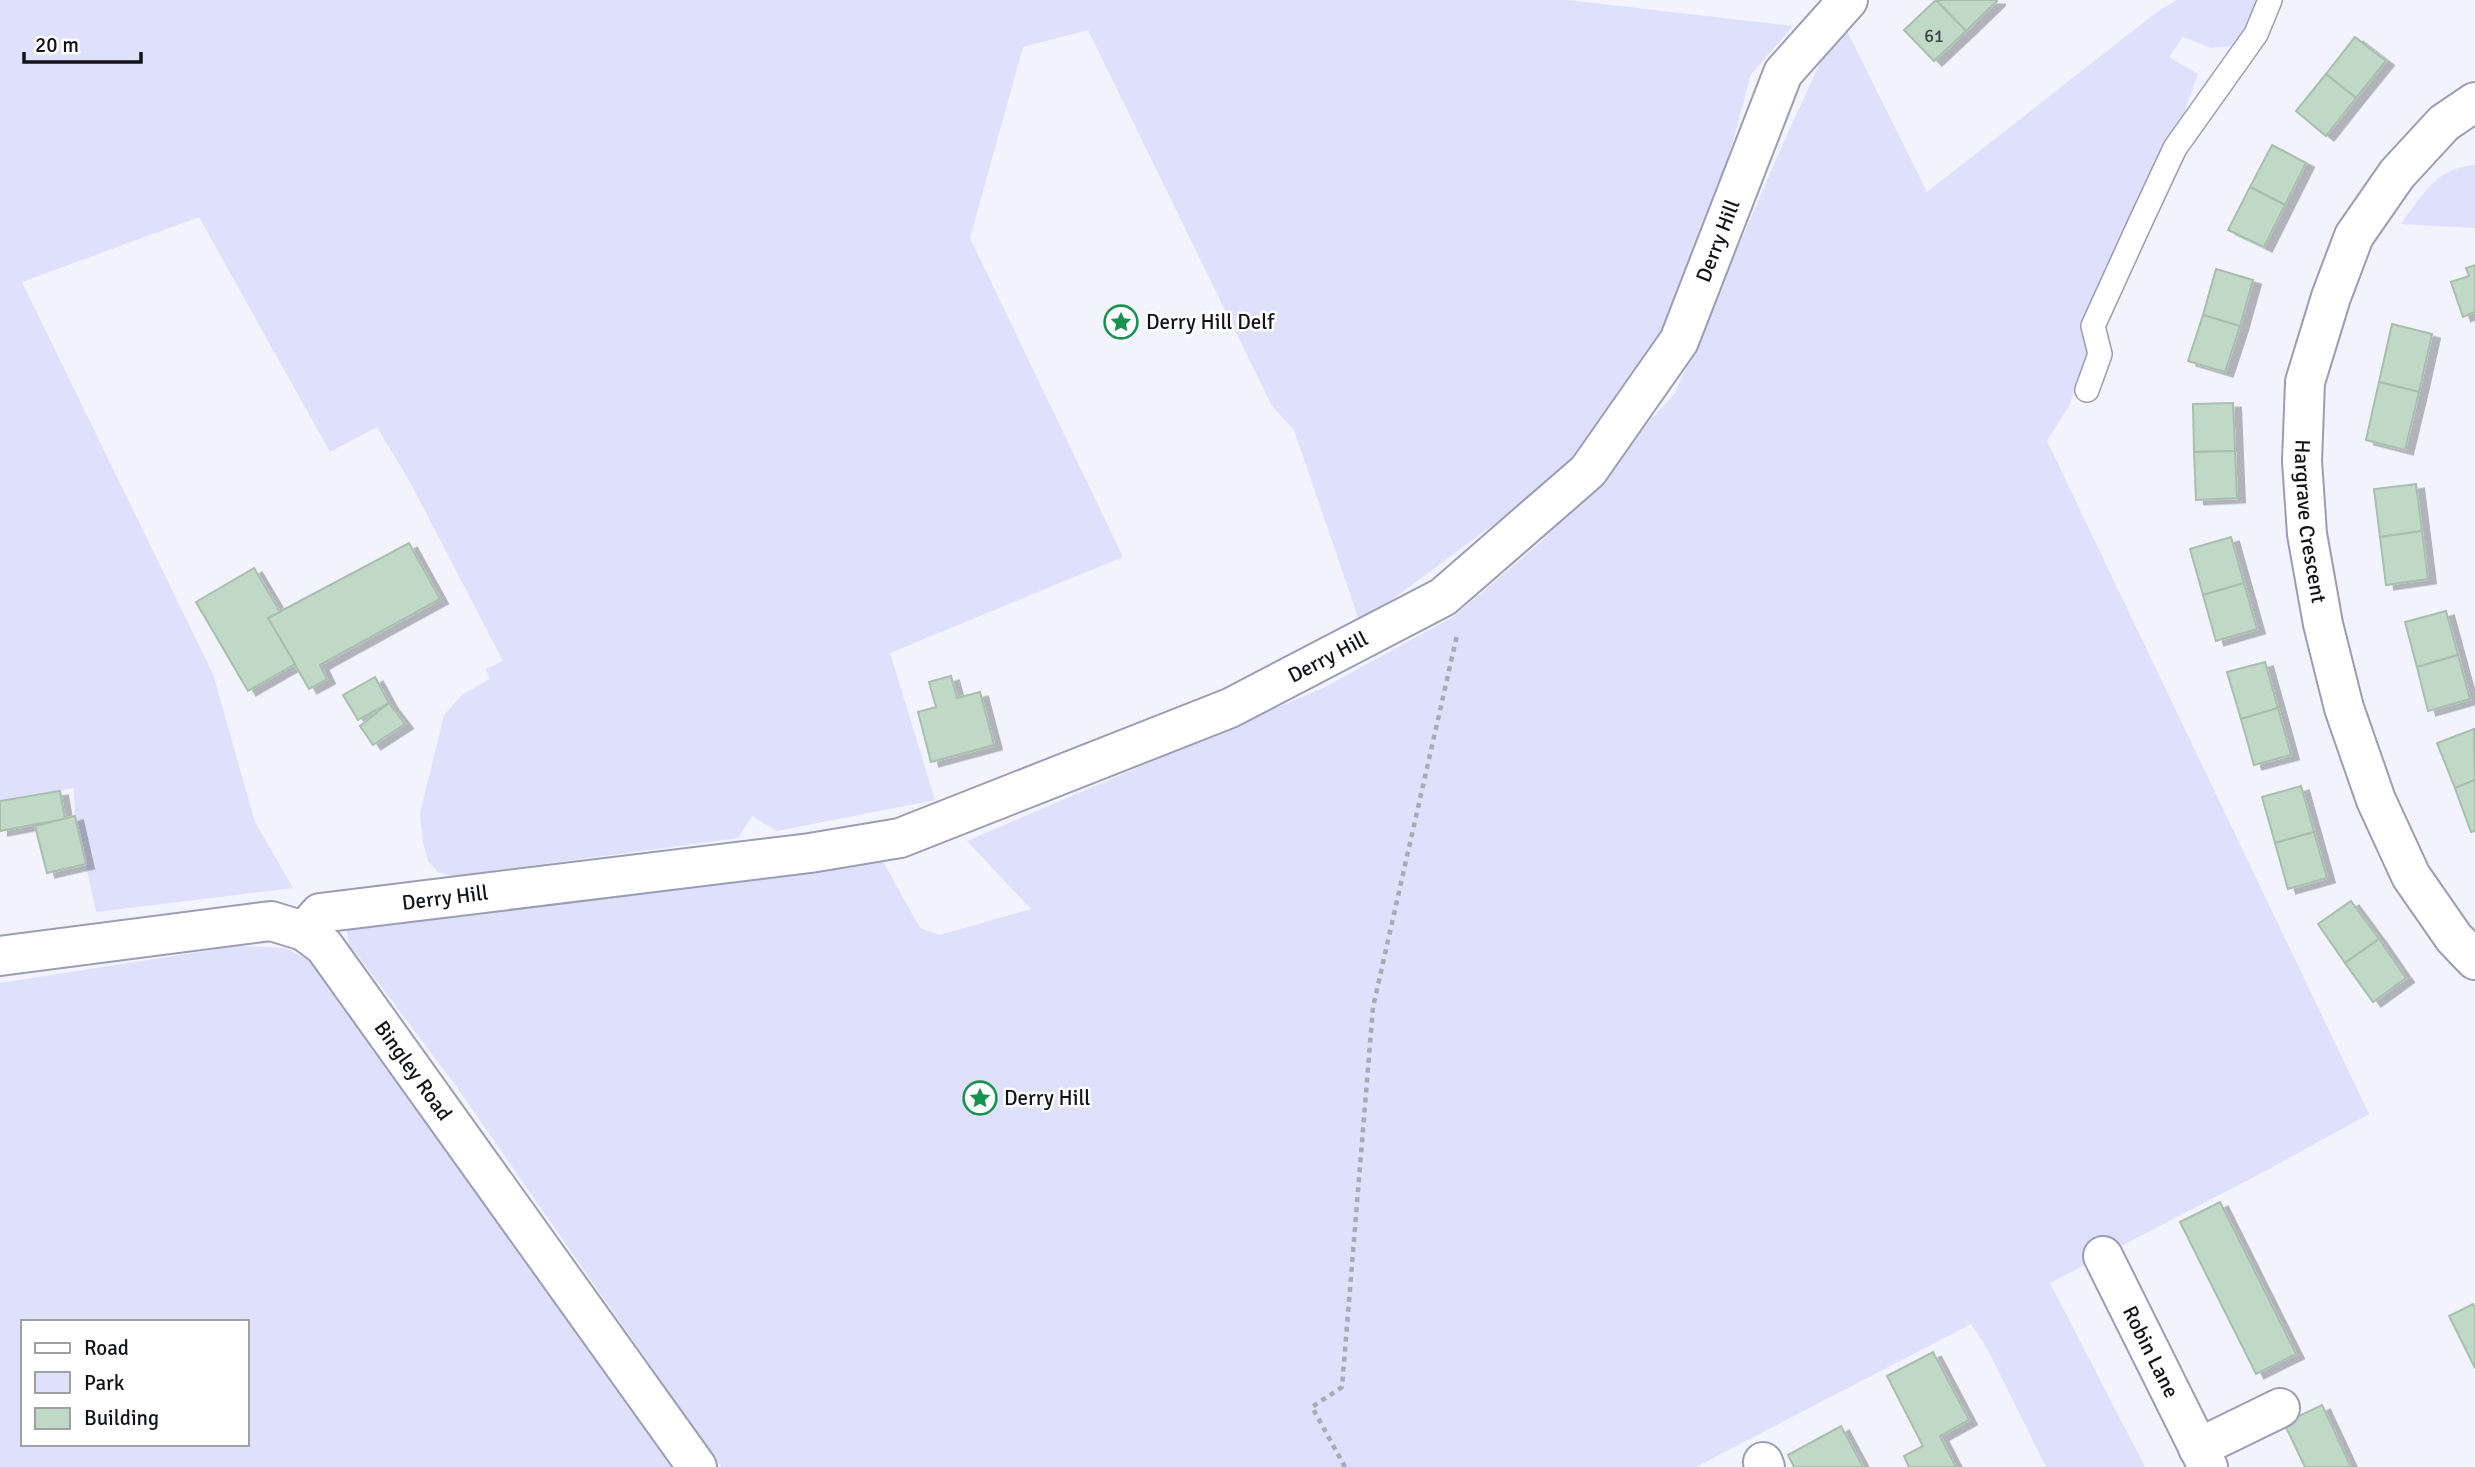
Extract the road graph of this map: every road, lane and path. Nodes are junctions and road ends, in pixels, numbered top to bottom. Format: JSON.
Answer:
{"nodes":[{"id":1,"x":1848,"y":0,"type":"edge"},
{"id":2,"x":2270,"y":0,"type":"edge"},
{"id":3,"x":2475,"y":102,"type":"edge"},
{"id":4,"x":2087,"y":390,"type":"dead end"},
{"id":5,"x":1443,"y":597,"type":"junction"},
{"id":6,"x":304,"y":931,"type":"junction"},
{"id":7,"x":0,"y":956,"type":"edge"},
{"id":8,"x":2475,"y":960,"type":"edge"},
{"id":9,"x":2103,"y":1256,"type":"dead end"},
{"id":10,"x":2280,"y":1408,"type":"dead end"},
{"id":11,"x":2203,"y":1457,"type":"edge"},
{"id":12,"x":697,"y":1467,"type":"edge"},
{"id":13,"x":1345,"y":1467,"type":"edge"}],
"edges":[{"from":1,"to":5,"type":"street","name":"Derry Hill"},
{"from":2,"to":4,"type":"lane"},
{"from":3,"to":8,"type":"street","name":"Hargrave Crescent"},
{"from":5,"to":6,"type":"street","name":"Derry Hill"},
{"from":5,"to":13,"type":"path"},
{"from":6,"to":7,"type":"street","name":"Bingley Road"},
{"from":6,"to":12,"type":"street","name":"Bingley Road"},
{"from":9,"to":11,"type":"street","name":"Robin Lane"},
{"from":10,"to":11,"type":"street","name":"Robin Lane"}]}
